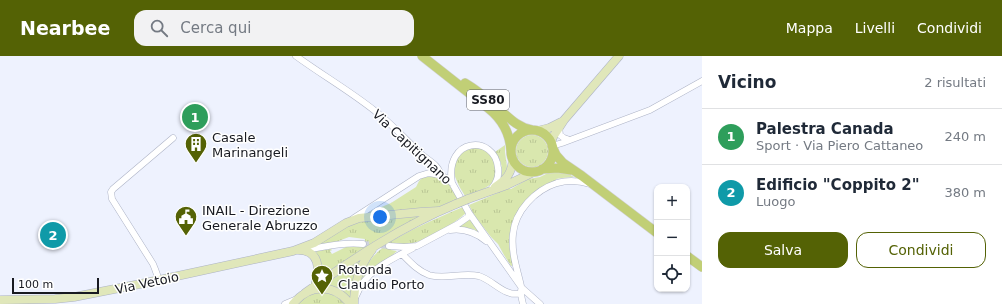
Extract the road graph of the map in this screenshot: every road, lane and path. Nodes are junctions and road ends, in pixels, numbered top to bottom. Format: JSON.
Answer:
{"nodes":[{"id":1,"x":296,"y":56,"type":"edge"},
{"id":2,"x":422,"y":56,"type":"edge"},
{"id":3,"x":619,"y":56,"type":"edge"},
{"id":4,"x":439,"y":69,"type":"junction"},
{"id":5,"x":702,"y":81,"type":"edge"},
{"id":6,"x":562,"y":123,"type":"junction"},
{"id":7,"x":537,"y":131,"type":"junction"},
{"id":8,"x":173,"y":138,"type":"dead end"},
{"id":9,"x":570,"y":140,"type":"junction"},
{"id":10,"x":552,"y":146,"type":"junction"},
{"id":11,"x":512,"y":154,"type":"junction"},
{"id":12,"x":539,"y":170,"type":"junction"},
{"id":13,"x":574,"y":171,"type":"junction"},
{"id":14,"x":440,"y":175,"type":"junction"},
{"id":15,"x":452,"y":183,"type":"junction"},
{"id":16,"x":593,"y":184,"type":"junction"},
{"id":17,"x":488,"y":191,"type":"junction"},
{"id":18,"x":439,"y":211,"type":"junction"},
{"id":19,"x":469,"y":213,"type":"junction"},
{"id":20,"x":346,"y":223,"type":"junction"},
{"id":21,"x":448,"y":230,"type":"junction"},
{"id":22,"x":654,"y":231,"type":"edge"},
{"id":23,"x":363,"y":244,"type":"tunnel mouth"},
{"id":24,"x":390,"y":246,"type":"tunnel mouth"},
{"id":25,"x":417,"y":246,"type":"junction"},
{"id":26,"x":492,"y":246,"type":"junction"},
{"id":27,"x":374,"y":247,"type":"junction"},
{"id":28,"x":302,"y":250,"type":"junction"},
{"id":29,"x":293,"y":251,"type":"junction"},
{"id":30,"x":402,"y":254,"type":"junction"},
{"id":31,"x":690,"y":258,"type":"edge"},
{"id":32,"x":515,"y":265,"type":"junction"},
{"id":33,"x":702,"y":268,"type":"edge"},
{"id":34,"x":509,"y":270,"type":"junction"},
{"id":35,"x":158,"y":280,"type":"junction"},
{"id":36,"x":315,"y":286,"type":"junction"},
{"id":37,"x":521,"y":291,"type":"junction"},
{"id":38,"x":305,"y":293,"type":"junction"},
{"id":39,"x":0,"y":300,"type":"edge"},
{"id":40,"x":295,"y":301,"type":"edge"},
{"id":41,"x":353,"y":303,"type":"edge"},
{"id":42,"x":285,"y":304,"type":"edge"},
{"id":43,"x":523,"y":304,"type":"edge"},
{"id":44,"x":540,"y":304,"type":"edge"}],
"edges":[{"from":1,"to":14,"type":"street","name":"Via Capitignano"},
{"from":2,"to":4,"type":"main road","number":"SS80"},
{"from":3,"to":6,"type":"street"},
{"from":4,"to":7,"type":"main road","number":"SS80"},
{"from":4,"to":11,"type":"main road","number":"SS80"},
{"from":5,"to":9,"type":"street"},
{"from":6,"to":7,"type":"street"},
{"from":6,"to":9,"type":"street"},
{"from":6,"to":10,"type":"street"},
{"from":7,"to":10,"type":"main road","number":"SS80"},
{"from":7,"to":11,"type":"main road"},
{"from":8,"to":35,"type":"street"},
{"from":9,"to":10,"type":"street"},
{"from":10,"to":12,"type":"main road"},
{"from":10,"to":13,"type":"main road","number":"SS80"},
{"from":11,"to":12,"type":"main road","number":"SS80"},
{"from":11,"to":17,"type":"street"},
{"from":12,"to":13,"type":"main road","number":"SS80"},
{"from":12,"to":17,"type":"street"},
{"from":13,"to":16,"type":"main road","number":"SS80"},
{"from":14,"to":15,"type":"street","name":"Via Capitignano"},
{"from":14,"to":20,"type":"street"},
{"from":15,"to":17,"type":"street"},
{"from":15,"to":19,"type":"street","name":"Via Capitignano"},
{"from":16,"to":22,"type":"main road","number":"SS80"},
{"from":16,"to":32,"type":"street"},
{"from":17,"to":18,"type":"street","bridge":true},
{"from":18,"to":20,"type":"street","name":"Via Vetoio"},
{"from":18,"to":27,"type":"street"},
{"from":19,"to":21,"type":"street"},
{"from":19,"to":26,"type":"street","name":"Via Capitignano"},
{"from":20,"to":29,"type":"street","name":"Via Vetoio"},
{"from":21,"to":25,"type":"street"},
{"from":21,"to":26,"type":"street"},
{"from":23,"to":28,"type":"street"},
{"from":24,"to":25,"type":"street"},
{"from":25,"to":30,"type":"street"},
{"from":26,"to":34,"type":"street","name":"Via Capitignano"},
{"from":27,"to":36,"type":"street"},
{"from":27,"to":41,"type":"street"},
{"from":28,"to":29,"type":"street","name":"Via Vetoio"},
{"from":28,"to":36,"type":"street"},
{"from":29,"to":35,"type":"street","name":"Via Vetoio"},
{"from":30,"to":37,"type":"street"},
{"from":30,"to":41,"type":"street"},
{"from":31,"to":33,"type":"main road"},
{"from":32,"to":34,"type":"street"},
{"from":32,"to":37,"type":"street"},
{"from":34,"to":37,"type":"street","name":"Via Capitignano"},
{"from":35,"to":39,"type":"street","name":"Via Vetoio"},
{"from":36,"to":38,"type":"street"},
{"from":37,"to":43,"type":"street","name":"Via Capitignano"},
{"from":37,"to":44,"type":"street"},
{"from":38,"to":40,"type":"street"},
{"from":38,"to":41,"type":"street"},
{"from":40,"to":42,"type":"street"}]}
